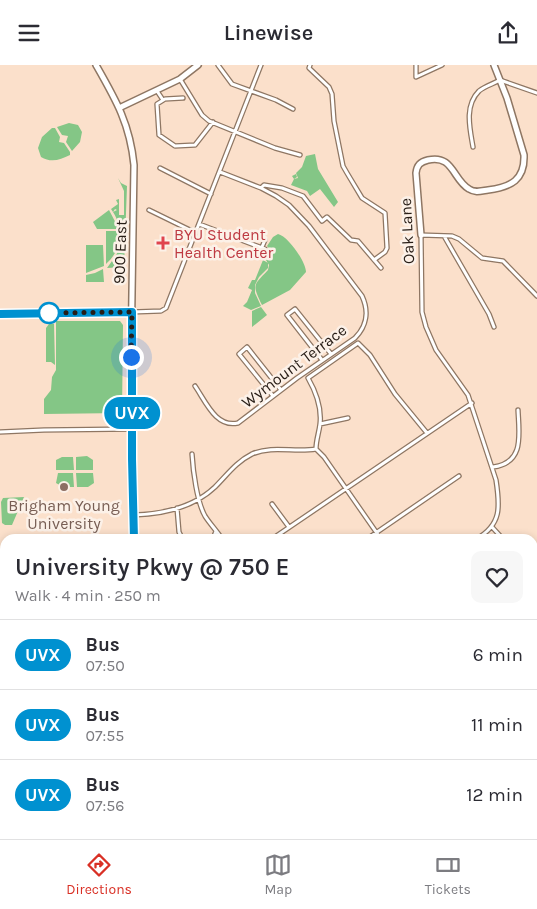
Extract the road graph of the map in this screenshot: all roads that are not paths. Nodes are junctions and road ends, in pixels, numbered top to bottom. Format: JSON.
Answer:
{"nodes":[{"id":1,"x":96,"y":65,"type":"edge"},
{"id":2,"x":198,"y":65,"type":"edge"},
{"id":3,"x":218,"y":65,"type":"edge"},
{"id":4,"x":261,"y":65,"type":"edge"},
{"id":5,"x":310,"y":65,"type":"edge"},
{"id":6,"x":416,"y":65,"type":"edge"},
{"id":7,"x":442,"y":65,"type":"edge"},
{"id":8,"x":494,"y":65,"type":"edge"},
{"id":9,"x":180,"y":79,"type":"junction"},
{"id":10,"x":500,"y":80,"type":"junction"},
{"id":11,"x":157,"y":91,"type":"junction"},
{"id":12,"x":251,"y":91,"type":"junction"},
{"id":13,"x":537,"y":93,"type":"edge"},
{"id":14,"x":183,"y":98,"type":"dead end"},
{"id":15,"x":163,"y":100,"type":"junction"},
{"id":16,"x":119,"y":107,"type":"junction"},
{"id":17,"x":293,"y":109,"type":"dead end"},
{"id":18,"x":213,"y":122,"type":"junction"},
{"id":19,"x":235,"y":131,"type":"junction"},
{"id":20,"x":473,"y":147,"type":"dead end"},
{"id":21,"x":300,"y":155,"type":"dead end"},
{"id":22,"x":160,"y":168,"type":"dead end"},
{"id":23,"x":220,"y":172,"type":"junction"},
{"id":24,"x":260,"y":188,"type":"junction"},
{"id":25,"x":211,"y":194,"type":"junction"},
{"id":26,"x":149,"y":210,"type":"dead end"},
{"id":27,"x":199,"y":225,"type":"junction"},
{"id":28,"x":196,"y":233,"type":"junction"},
{"id":29,"x":421,"y":235,"type":"junction"},
{"id":30,"x":444,"y":236,"type":"junction"},
{"id":31,"x":265,"y":240,"type":"dead end"},
{"id":32,"x":262,"y":247,"type":"junction"},
{"id":33,"x":269,"y":254,"type":"dead end"},
{"id":34,"x":374,"y":260,"type":"junction"},
{"id":35,"x":381,"y":268,"type":"dead end"},
{"id":36,"x":537,"y":296,"type":"edge"},
{"id":37,"x":132,"y":312,"type":"junction"},
{"id":38,"x":0,"y":314,"type":"edge"},
{"id":39,"x":494,"y":327,"type":"dead end"},
{"id":40,"x":331,"y":354,"type":"junction"},
{"id":41,"x":322,"y":360,"type":"junction"},
{"id":42,"x":195,"y":386,"type":"dead end"},
{"id":43,"x":281,"y":390,"type":"junction"},
{"id":44,"x":273,"y":396,"type":"junction"},
{"id":45,"x":472,"y":403,"type":"junction"},
{"id":46,"x":518,"y":411,"type":"dead end"},
{"id":47,"x":348,"y":418,"type":"dead end"},
{"id":48,"x":320,"y":424,"type":"junction"},
{"id":49,"x":132,"y":429,"type":"junction"},
{"id":50,"x":0,"y":432,"type":"edge"},
{"id":51,"x":427,"y":433,"type":"junction"},
{"id":52,"x":316,"y":449,"type":"junction"},
{"id":53,"x":192,"y":454,"type":"dead end"},
{"id":54,"x":493,"y":467,"type":"junction"},
{"id":55,"x":459,"y":476,"type":"dead end"},
{"id":56,"x":346,"y":488,"type":"junction"},
{"id":57,"x":200,"y":499,"type":"junction"},
{"id":58,"x":272,"y":504,"type":"dead end"},
{"id":59,"x":177,"y":508,"type":"junction"},
{"id":60,"x":133,"y":515,"type":"junction"},
{"id":61,"x":289,"y":527,"type":"junction"},
{"id":62,"x":492,"y":527,"type":"junction"},
{"id":63,"x":216,"y":531,"type":"junction"},
{"id":64,"x":376,"y":533,"type":"joint"},
{"id":65,"x":134,"y":534,"type":"edge"},
{"id":66,"x":180,"y":534,"type":"edge"},
{"id":67,"x":215,"y":534,"type":"edge"},
{"id":68,"x":218,"y":534,"type":"edge"},
{"id":69,"x":279,"y":534,"type":"edge"},
{"id":70,"x":483,"y":534,"type":"edge"},
{"id":71,"x":498,"y":534,"type":"edge"}],
"edges":[{"from":1,"to":16,"type":"main road","name":"900 East"},
{"from":2,"to":9,"type":"main road"},
{"from":3,"to":12,"type":"street"},
{"from":4,"to":12,"type":"street"},
{"from":5,"to":34,"type":"street"},
{"from":6,"to":7,"type":"street"},
{"from":8,"to":10,"type":"main road","name":"Oak Lane"},
{"from":9,"to":11,"type":"main road"},
{"from":9,"to":18,"type":"street"},
{"from":10,"to":13,"type":"street"},
{"from":10,"to":20,"type":"street"},
{"from":10,"to":29,"type":"main road","name":"Oak Lane"},
{"from":11,"to":15,"type":"street"},
{"from":11,"to":16,"type":"main road"},
{"from":12,"to":17,"type":"street"},
{"from":12,"to":19,"type":"street"},
{"from":14,"to":15,"type":"street"},
{"from":15,"to":18,"type":"street"},
{"from":16,"to":37,"type":"main road","name":"900 East"},
{"from":18,"to":19,"type":"street"},
{"from":19,"to":21,"type":"street"},
{"from":19,"to":23,"type":"street"},
{"from":22,"to":25,"type":"street"},
{"from":23,"to":24,"type":"street","name":"Wymount Terrace"},
{"from":23,"to":25,"type":"street"},
{"from":24,"to":34,"type":"street","name":"Wymount Terrace"},
{"from":24,"to":40,"type":"street","name":"Wymount Terrace"},
{"from":25,"to":27,"type":"street"},
{"from":26,"to":28,"type":"street"},
{"from":27,"to":28,"type":"street"},
{"from":27,"to":32,"type":"street"},
{"from":28,"to":37,"type":"street"},
{"from":29,"to":30,"type":"street"},
{"from":29,"to":45,"type":"street","name":"Oak Lane"},
{"from":30,"to":36,"type":"street"},
{"from":30,"to":39,"type":"street"},
{"from":31,"to":32,"type":"street"},
{"from":32,"to":33,"type":"street"},
{"from":34,"to":35,"type":"street"},
{"from":37,"to":38,"type":"main road"},
{"from":37,"to":49,"type":"main road","name":"900 East"},
{"from":40,"to":41,"type":"street","name":"Wymount Terrace"},
{"from":40,"to":41,"type":"street"},
{"from":41,"to":43,"type":"street","name":"Wymount Terrace"},
{"from":42,"to":44,"type":"street","name":"Wymount Terrace"},
{"from":43,"to":44,"type":"street","name":"Wymount Terrace"},
{"from":43,"to":44,"type":"street"},
{"from":45,"to":51,"type":"street"},
{"from":45,"to":54,"type":"street","name":"Oak Lane"},
{"from":46,"to":54,"type":"street"},
{"from":47,"to":48,"type":"street"},
{"from":48,"to":51,"type":"street"},
{"from":48,"to":52,"type":"street"},
{"from":49,"to":50,"type":"street"},
{"from":49,"to":60,"type":"main road","name":"900 East"},
{"from":51,"to":56,"type":"street"},
{"from":52,"to":56,"type":"street"},
{"from":52,"to":57,"type":"street"},
{"from":53,"to":57,"type":"street"},
{"from":54,"to":62,"type":"street","name":"Oak Lane"},
{"from":55,"to":64,"type":"street"},
{"from":56,"to":61,"type":"street"},
{"from":56,"to":64,"type":"street"},
{"from":57,"to":59,"type":"street"},
{"from":57,"to":63,"type":"street"},
{"from":58,"to":61,"type":"street"},
{"from":59,"to":60,"type":"street"},
{"from":59,"to":66,"type":"street"},
{"from":60,"to":65,"type":"main road","name":"900 East"},
{"from":61,"to":69,"type":"street"},
{"from":62,"to":70,"type":"street"},
{"from":62,"to":71,"type":"street"},
{"from":63,"to":67,"type":"street"},
{"from":63,"to":68,"type":"street"}]}
